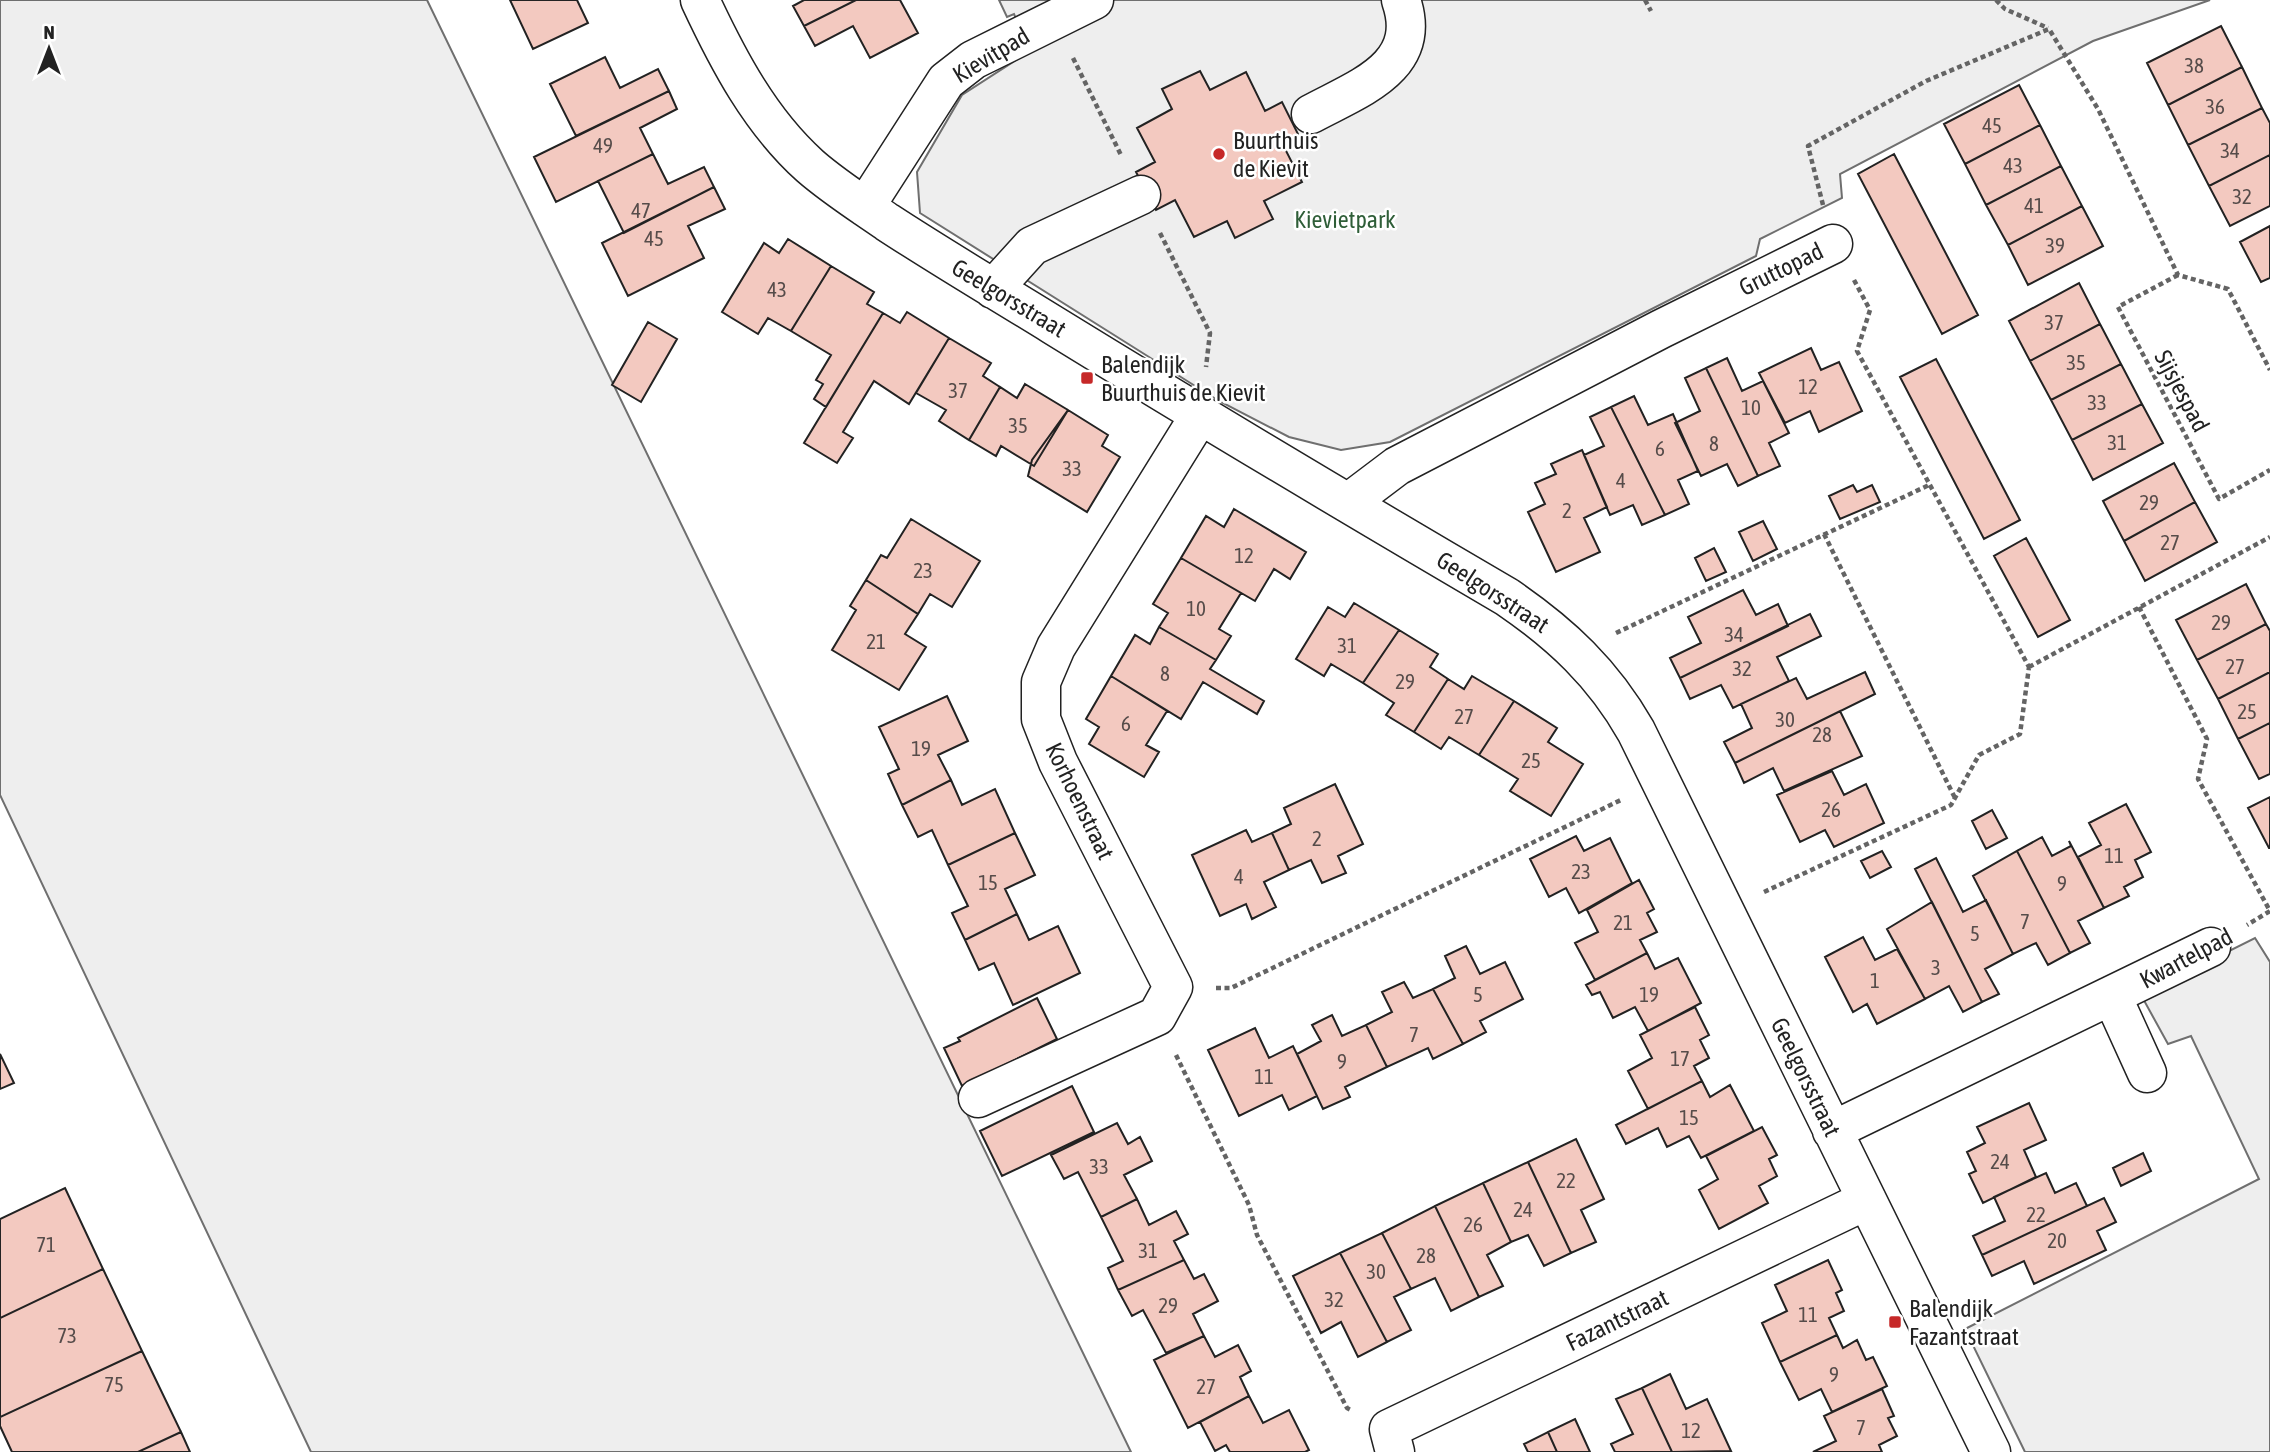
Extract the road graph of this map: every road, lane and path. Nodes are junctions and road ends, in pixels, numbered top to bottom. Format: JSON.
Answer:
{"nodes":[{"id":1,"x":699,"y":0,"type":"edge"},
{"id":2,"x":1094,"y":0,"type":"edge"},
{"id":3,"x":1401,"y":0,"type":"edge"},
{"id":4,"x":1645,"y":0,"type":"edge"},
{"id":5,"x":1996,"y":0,"type":"edge"},
{"id":6,"x":1651,"y":11,"type":"dead end"},
{"id":7,"x":2049,"y":29,"type":"junction"},
{"id":8,"x":1311,"y":114,"type":"dead end"},
{"id":9,"x":1141,"y":195,"type":"dead end"},
{"id":10,"x":865,"y":206,"type":"junction"},
{"id":11,"x":1833,"y":244,"type":"junction"},
{"id":12,"x":2178,"y":275,"type":"junction"},
{"id":13,"x":993,"y":289,"type":"junction"},
{"id":14,"x":2270,"y":370,"type":"edge"},
{"id":15,"x":1200,"y":415,"type":"junction"},
{"id":16,"x":2270,"y":470,"type":"edge"},
{"id":17,"x":1929,"y":485,"type":"junction"},
{"id":18,"x":1348,"y":503,"type":"junction"},
{"id":19,"x":1824,"y":534,"type":"junction"},
{"id":20,"x":2270,"y":537,"type":"edge"},
{"id":21,"x":2139,"y":607,"type":"junction"},
{"id":22,"x":1615,"y":634,"type":"dead end"},
{"id":23,"x":2029,"y":667,"type":"junction"},
{"id":24,"x":1661,"y":782,"type":"junction"},
{"id":25,"x":1955,"y":798,"type":"junction"},
{"id":26,"x":1724,"y":912,"type":"junction"},
{"id":27,"x":2211,"y":947,"type":"joint"},
{"id":28,"x":2112,"y":996,"type":"junction"},
{"id":29,"x":1165,"y":1002,"type":"junction"},
{"id":30,"x":2147,"y":1073,"type":"dead end"},
{"id":31,"x":978,"y":1098,"type":"dead end"},
{"id":32,"x":1832,"y":1131,"type":"junction"},
{"id":33,"x":1867,"y":1200,"type":"junction"},
{"id":34,"x":1392,"y":1440,"type":"edge"},
{"id":35,"x":1980,"y":1448,"type":"edge"}],
"edges":[{"from":1,"to":10,"type":"street","name":"Geelgorsstraat"},
{"from":2,"to":10,"type":"street","name":"Kievitpad"},
{"from":3,"to":8,"type":"street"},
{"from":4,"to":6,"type":"path"},
{"from":5,"to":7,"type":"path"},
{"from":7,"to":11,"type":"path"},
{"from":7,"to":12,"type":"path"},
{"from":9,"to":13,"type":"street"},
{"from":10,"to":13,"type":"street","name":"Geelgorsstraat"},
{"from":11,"to":17,"type":"path","name":"Gruttopad"},
{"from":11,"to":18,"type":"street","name":"Gruttopad"},
{"from":12,"to":14,"type":"path"},
{"from":12,"to":16,"type":"path","name":"Sijsjespad"},
{"from":13,"to":15,"type":"street","name":"Geelgorsstraat"},
{"from":15,"to":18,"type":"street","name":"Geelgorsstraat"},
{"from":15,"to":29,"type":"street","name":"Korhoenstraat"},
{"from":17,"to":19,"type":"path"},
{"from":17,"to":23,"type":"path","name":"Gruttopad"},
{"from":18,"to":24,"type":"street","name":"Geelgorsstraat"},
{"from":19,"to":22,"type":"path"},
{"from":19,"to":25,"type":"path"},
{"from":20,"to":21,"type":"path"},
{"from":21,"to":23,"type":"path"},
{"from":21,"to":27,"type":"path","name":"Kwartelpad"},
{"from":23,"to":25,"type":"path"},
{"from":24,"to":26,"type":"street","name":"Geelgorsstraat"},
{"from":24,"to":29,"type":"path"},
{"from":25,"to":26,"type":"path"},
{"from":26,"to":32,"type":"street","name":"Geelgorsstraat"},
{"from":27,"to":28,"type":"street","name":"Kwartelpad"},
{"from":28,"to":30,"type":"street"},
{"from":28,"to":32,"type":"street","name":"Kwartelpad"},
{"from":29,"to":31,"type":"street"},
{"from":29,"to":34,"type":"path"},
{"from":32,"to":33,"type":"street","name":"Geelgorsstraat"},
{"from":33,"to":34,"type":"street","name":"Fazantstraat"},
{"from":33,"to":35,"type":"street","name":"Geelgorsstraat"}]}
